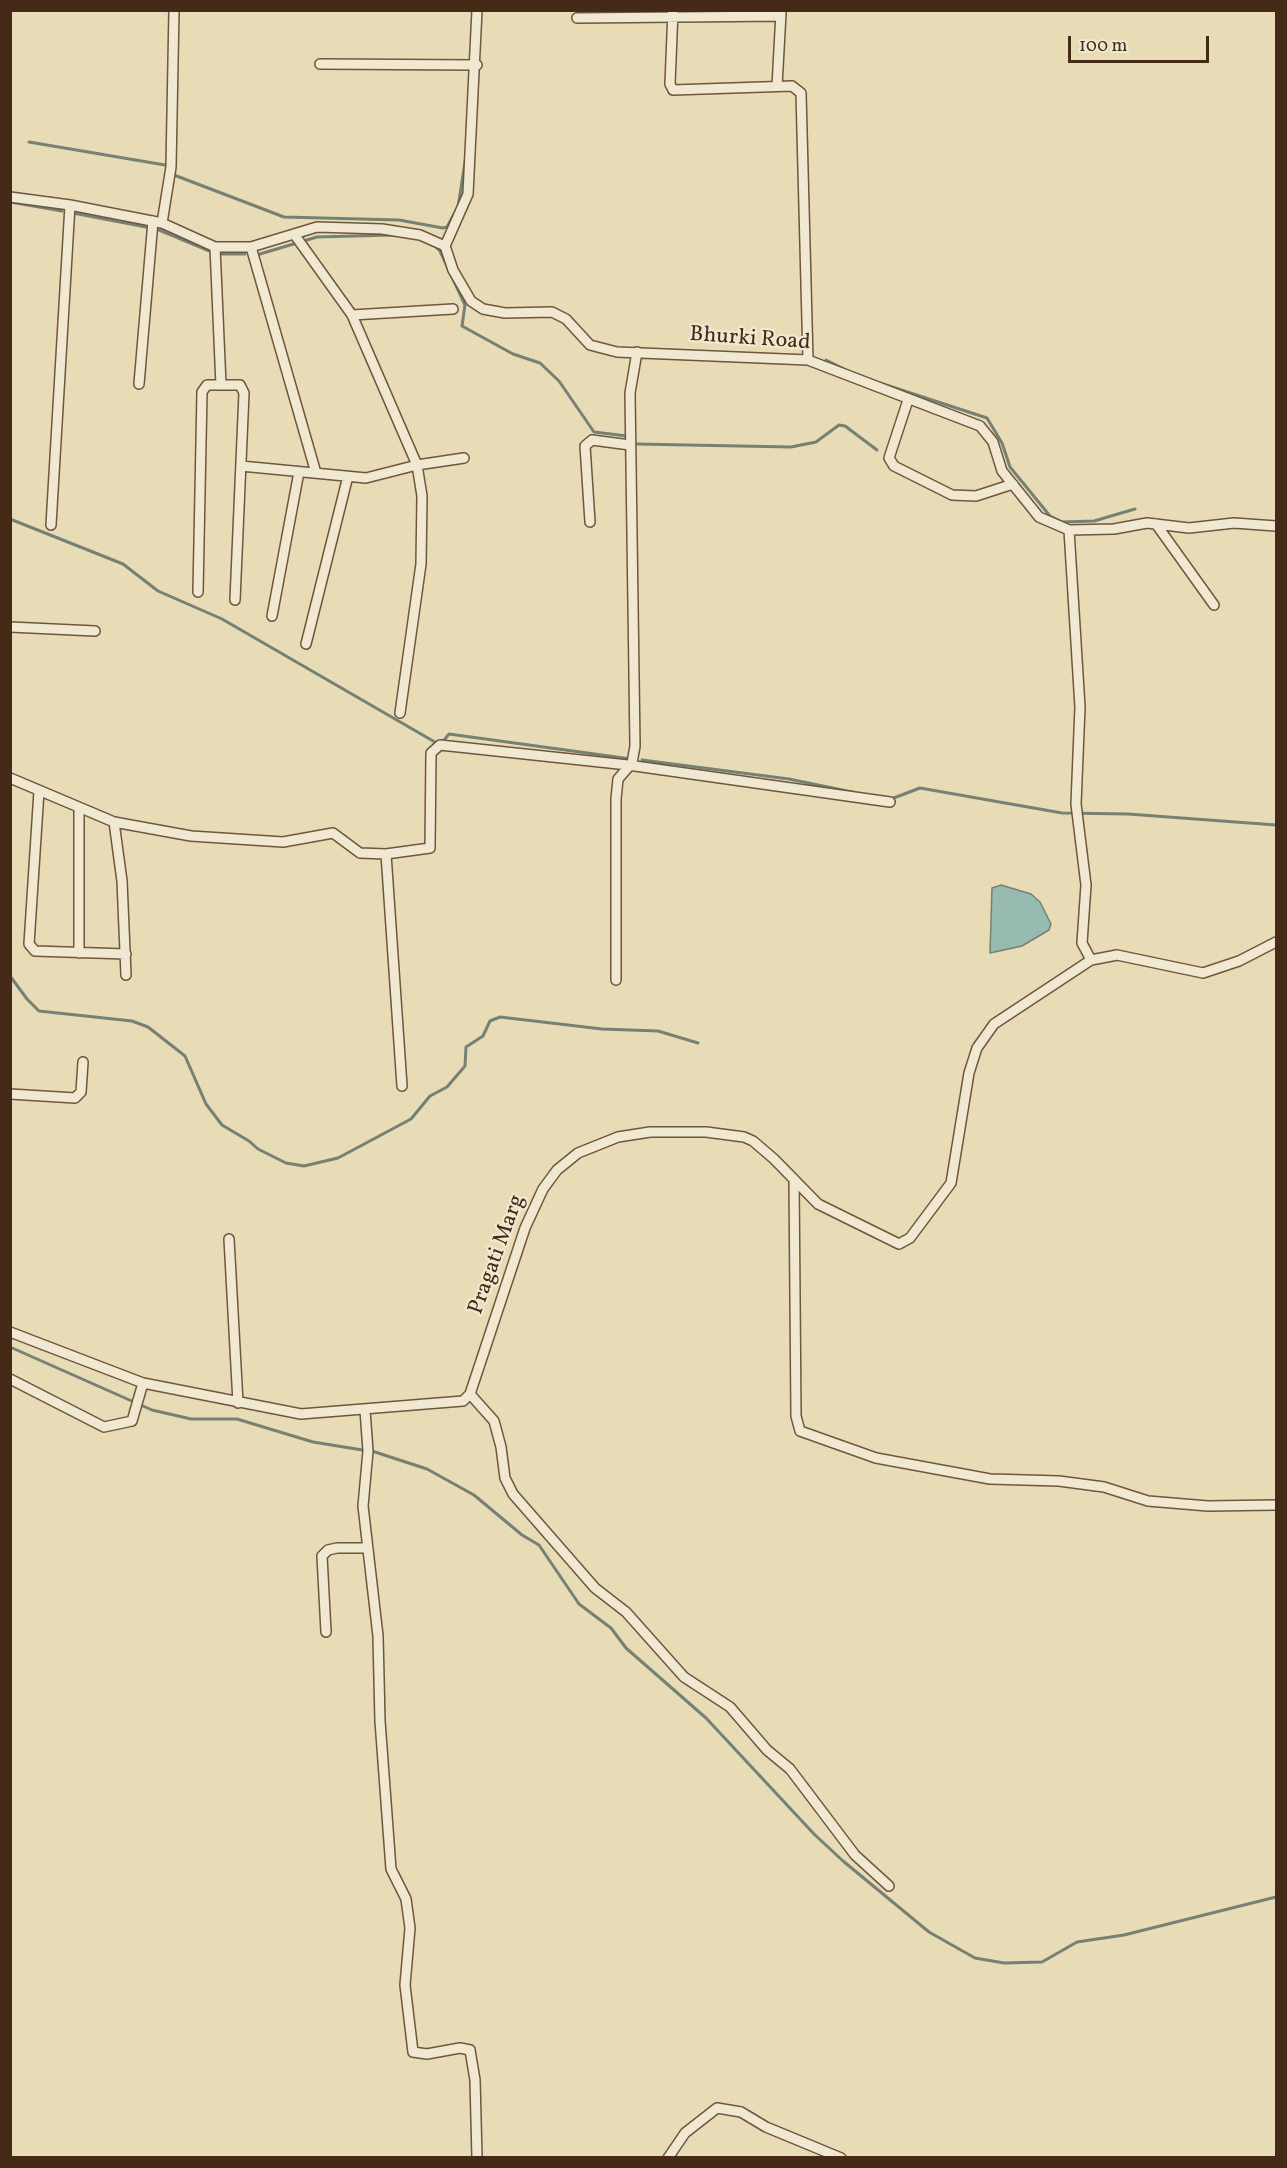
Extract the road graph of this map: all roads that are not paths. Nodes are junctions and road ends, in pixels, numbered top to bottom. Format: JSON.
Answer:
{"nodes":[{"id":1,"x":174,"y":10,"type":"edge"},
{"id":2,"x":477,"y":10,"type":"edge"},
{"id":3,"x":781,"y":13,"type":"edge"},
{"id":4,"x":673,"y":14,"type":"edge"},
{"id":5,"x":577,"y":18,"type":"dead end"},
{"id":6,"x":320,"y":64,"type":"dead end"},
{"id":7,"x":477,"y":65,"type":"junction"},
{"id":8,"x":777,"y":86,"type":"junction"},
{"id":9,"x":10,"y":197,"type":"edge"},
{"id":10,"x":70,"y":205,"type":"junction"},
{"id":11,"x":158,"y":222,"type":"junction"},
{"id":12,"x":294,"y":234,"type":"junction"},
{"id":13,"x":445,"y":246,"type":"junction"},
{"id":14,"x":215,"y":247,"type":"junction"},
{"id":15,"x":251,"y":247,"type":"junction"},
{"id":16,"x":453,"y":309,"type":"dead end"},
{"id":17,"x":352,"y":315,"type":"junction"},
{"id":18,"x":637,"y":352,"type":"junction"},
{"id":19,"x":808,"y":360,"type":"junction"},
{"id":20,"x":139,"y":384,"type":"dead end"},
{"id":21,"x":221,"y":385,"type":"junction"},
{"id":22,"x":908,"y":400,"type":"junction"},
{"id":23,"x":630,"y":445,"type":"junction"},
{"id":24,"x":464,"y":458,"type":"dead end"},
{"id":25,"x":417,"y":465,"type":"junction"},
{"id":26,"x":241,"y":466,"type":"junction"},
{"id":27,"x":299,"y":472,"type":"junction"},
{"id":28,"x":316,"y":473,"type":"junction"},
{"id":29,"x":348,"y":476,"type":"junction"},
{"id":30,"x":1013,"y":484,"type":"junction"},
{"id":31,"x":590,"y":522,"type":"dead end"},
{"id":32,"x":1156,"y":524,"type":"junction"},
{"id":33,"x":51,"y":525,"type":"dead end"},
{"id":34,"x":1276,"y":526,"type":"edge"},
{"id":35,"x":1069,"y":530,"type":"junction"},
{"id":36,"x":198,"y":592,"type":"dead end"},
{"id":37,"x":235,"y":600,"type":"dead end"},
{"id":38,"x":1214,"y":605,"type":"dead end"},
{"id":39,"x":272,"y":616,"type":"dead end"},
{"id":40,"x":10,"y":627,"type":"edge"},
{"id":41,"x":95,"y":631,"type":"dead end"},
{"id":42,"x":306,"y":644,"type":"dead end"},
{"id":43,"x":400,"y":713,"type":"dead end"},
{"id":44,"x":628,"y":765,"type":"junction"},
{"id":45,"x":10,"y":778,"type":"edge"},
{"id":46,"x":39,"y":791,"type":"junction"},
{"id":47,"x":890,"y":802,"type":"dead end"},
{"id":48,"x":79,"y":810,"type":"junction"},
{"id":49,"x":114,"y":822,"type":"junction"},
{"id":50,"x":386,"y":854,"type":"junction"},
{"id":51,"x":1276,"y":942,"type":"edge"},
{"id":52,"x":79,"y":953,"type":"junction"},
{"id":53,"x":126,"y":954,"type":"junction"},
{"id":54,"x":1091,"y":960,"type":"junction"},
{"id":55,"x":126,"y":975,"type":"dead end"},
{"id":56,"x":616,"y":980,"type":"dead end"},
{"id":57,"x":83,"y":1062,"type":"dead end"},
{"id":58,"x":402,"y":1086,"type":"dead end"},
{"id":59,"x":10,"y":1094,"type":"edge"},
{"id":60,"x":794,"y":1179,"type":"junction"},
{"id":61,"x":230,"y":1239,"type":"dead end"},
{"id":62,"x":10,"y":1332,"type":"edge"},
{"id":63,"x":10,"y":1379,"type":"edge"},
{"id":64,"x":143,"y":1383,"type":"junction"},
{"id":65,"x":470,"y":1394,"type":"junction"},
{"id":66,"x":238,"y":1403,"type":"junction"},
{"id":67,"x":365,"y":1410,"type":"junction"},
{"id":68,"x":1276,"y":1505,"type":"edge"},
{"id":69,"x":368,"y":1548,"type":"junction"},
{"id":70,"x":326,"y":1632,"type":"dead end"},
{"id":71,"x":889,"y":1886,"type":"dead end"},
{"id":72,"x":477,"y":2157,"type":"edge"},
{"id":73,"x":668,"y":2157,"type":"edge"},
{"id":74,"x":842,"y":2157,"type":"edge"}],
"edges":[{"from":1,"to":11,"type":"street"},
{"from":2,"to":7,"type":"street"},
{"from":3,"to":4,"type":"street"},
{"from":3,"to":8,"type":"street"},
{"from":4,"to":5,"type":"street"},
{"from":4,"to":8,"type":"street"},
{"from":6,"to":7,"type":"street"},
{"from":7,"to":13,"type":"street"},
{"from":8,"to":19,"type":"street"},
{"from":9,"to":10,"type":"street"},
{"from":10,"to":11,"type":"street"},
{"from":10,"to":33,"type":"street"},
{"from":11,"to":14,"type":"street"},
{"from":11,"to":20,"type":"street"},
{"from":12,"to":13,"type":"street"},
{"from":12,"to":15,"type":"street"},
{"from":12,"to":17,"type":"street"},
{"from":13,"to":18,"type":"street","name":"Bhurki Road"},
{"from":14,"to":15,"type":"street"},
{"from":14,"to":21,"type":"street"},
{"from":15,"to":28,"type":"street"},
{"from":16,"to":17,"type":"street"},
{"from":17,"to":25,"type":"street"},
{"from":18,"to":19,"type":"street","name":"Bhurki Road"},
{"from":18,"to":23,"type":"street"},
{"from":19,"to":22,"type":"street","name":"Bhurki Road"},
{"from":21,"to":26,"type":"street"},
{"from":21,"to":36,"type":"street"},
{"from":22,"to":30,"type":"street","name":"Bhurki Road"},
{"from":22,"to":30,"type":"street"},
{"from":23,"to":31,"type":"street"},
{"from":23,"to":44,"type":"street"},
{"from":24,"to":25,"type":"street"},
{"from":25,"to":29,"type":"street"},
{"from":25,"to":43,"type":"street"},
{"from":26,"to":27,"type":"street"},
{"from":26,"to":37,"type":"street"},
{"from":27,"to":28,"type":"street"},
{"from":27,"to":39,"type":"street"},
{"from":28,"to":29,"type":"street"},
{"from":29,"to":42,"type":"street"},
{"from":30,"to":35,"type":"street","name":"Bhurki Road"},
{"from":32,"to":34,"type":"street","name":"Bhurki Road"},
{"from":32,"to":35,"type":"street","name":"Bhurki Road"},
{"from":32,"to":38,"type":"street"},
{"from":35,"to":54,"type":"street"},
{"from":40,"to":41,"type":"street"},
{"from":44,"to":47,"type":"street"},
{"from":44,"to":50,"type":"street"},
{"from":44,"to":56,"type":"street"},
{"from":45,"to":46,"type":"street"},
{"from":46,"to":48,"type":"street"},
{"from":46,"to":52,"type":"street"},
{"from":48,"to":49,"type":"street"},
{"from":48,"to":52,"type":"street"},
{"from":49,"to":50,"type":"street"},
{"from":49,"to":53,"type":"street"},
{"from":50,"to":58,"type":"street"},
{"from":51,"to":54,"type":"street","name":"Pragati Marg"},
{"from":52,"to":53,"type":"street"},
{"from":53,"to":55,"type":"street"},
{"from":54,"to":60,"type":"street","name":"Pragati Marg"},
{"from":57,"to":59,"type":"street"},
{"from":60,"to":65,"type":"street","name":"Pragati Marg"},
{"from":60,"to":68,"type":"street"},
{"from":61,"to":66,"type":"street"},
{"from":62,"to":64,"type":"street"},
{"from":63,"to":64,"type":"street"},
{"from":64,"to":66,"type":"street"},
{"from":65,"to":67,"type":"street"},
{"from":65,"to":71,"type":"street"},
{"from":66,"to":67,"type":"street"},
{"from":67,"to":69,"type":"street"},
{"from":69,"to":70,"type":"street"},
{"from":69,"to":72,"type":"street"},
{"from":73,"to":74,"type":"street"}]}
